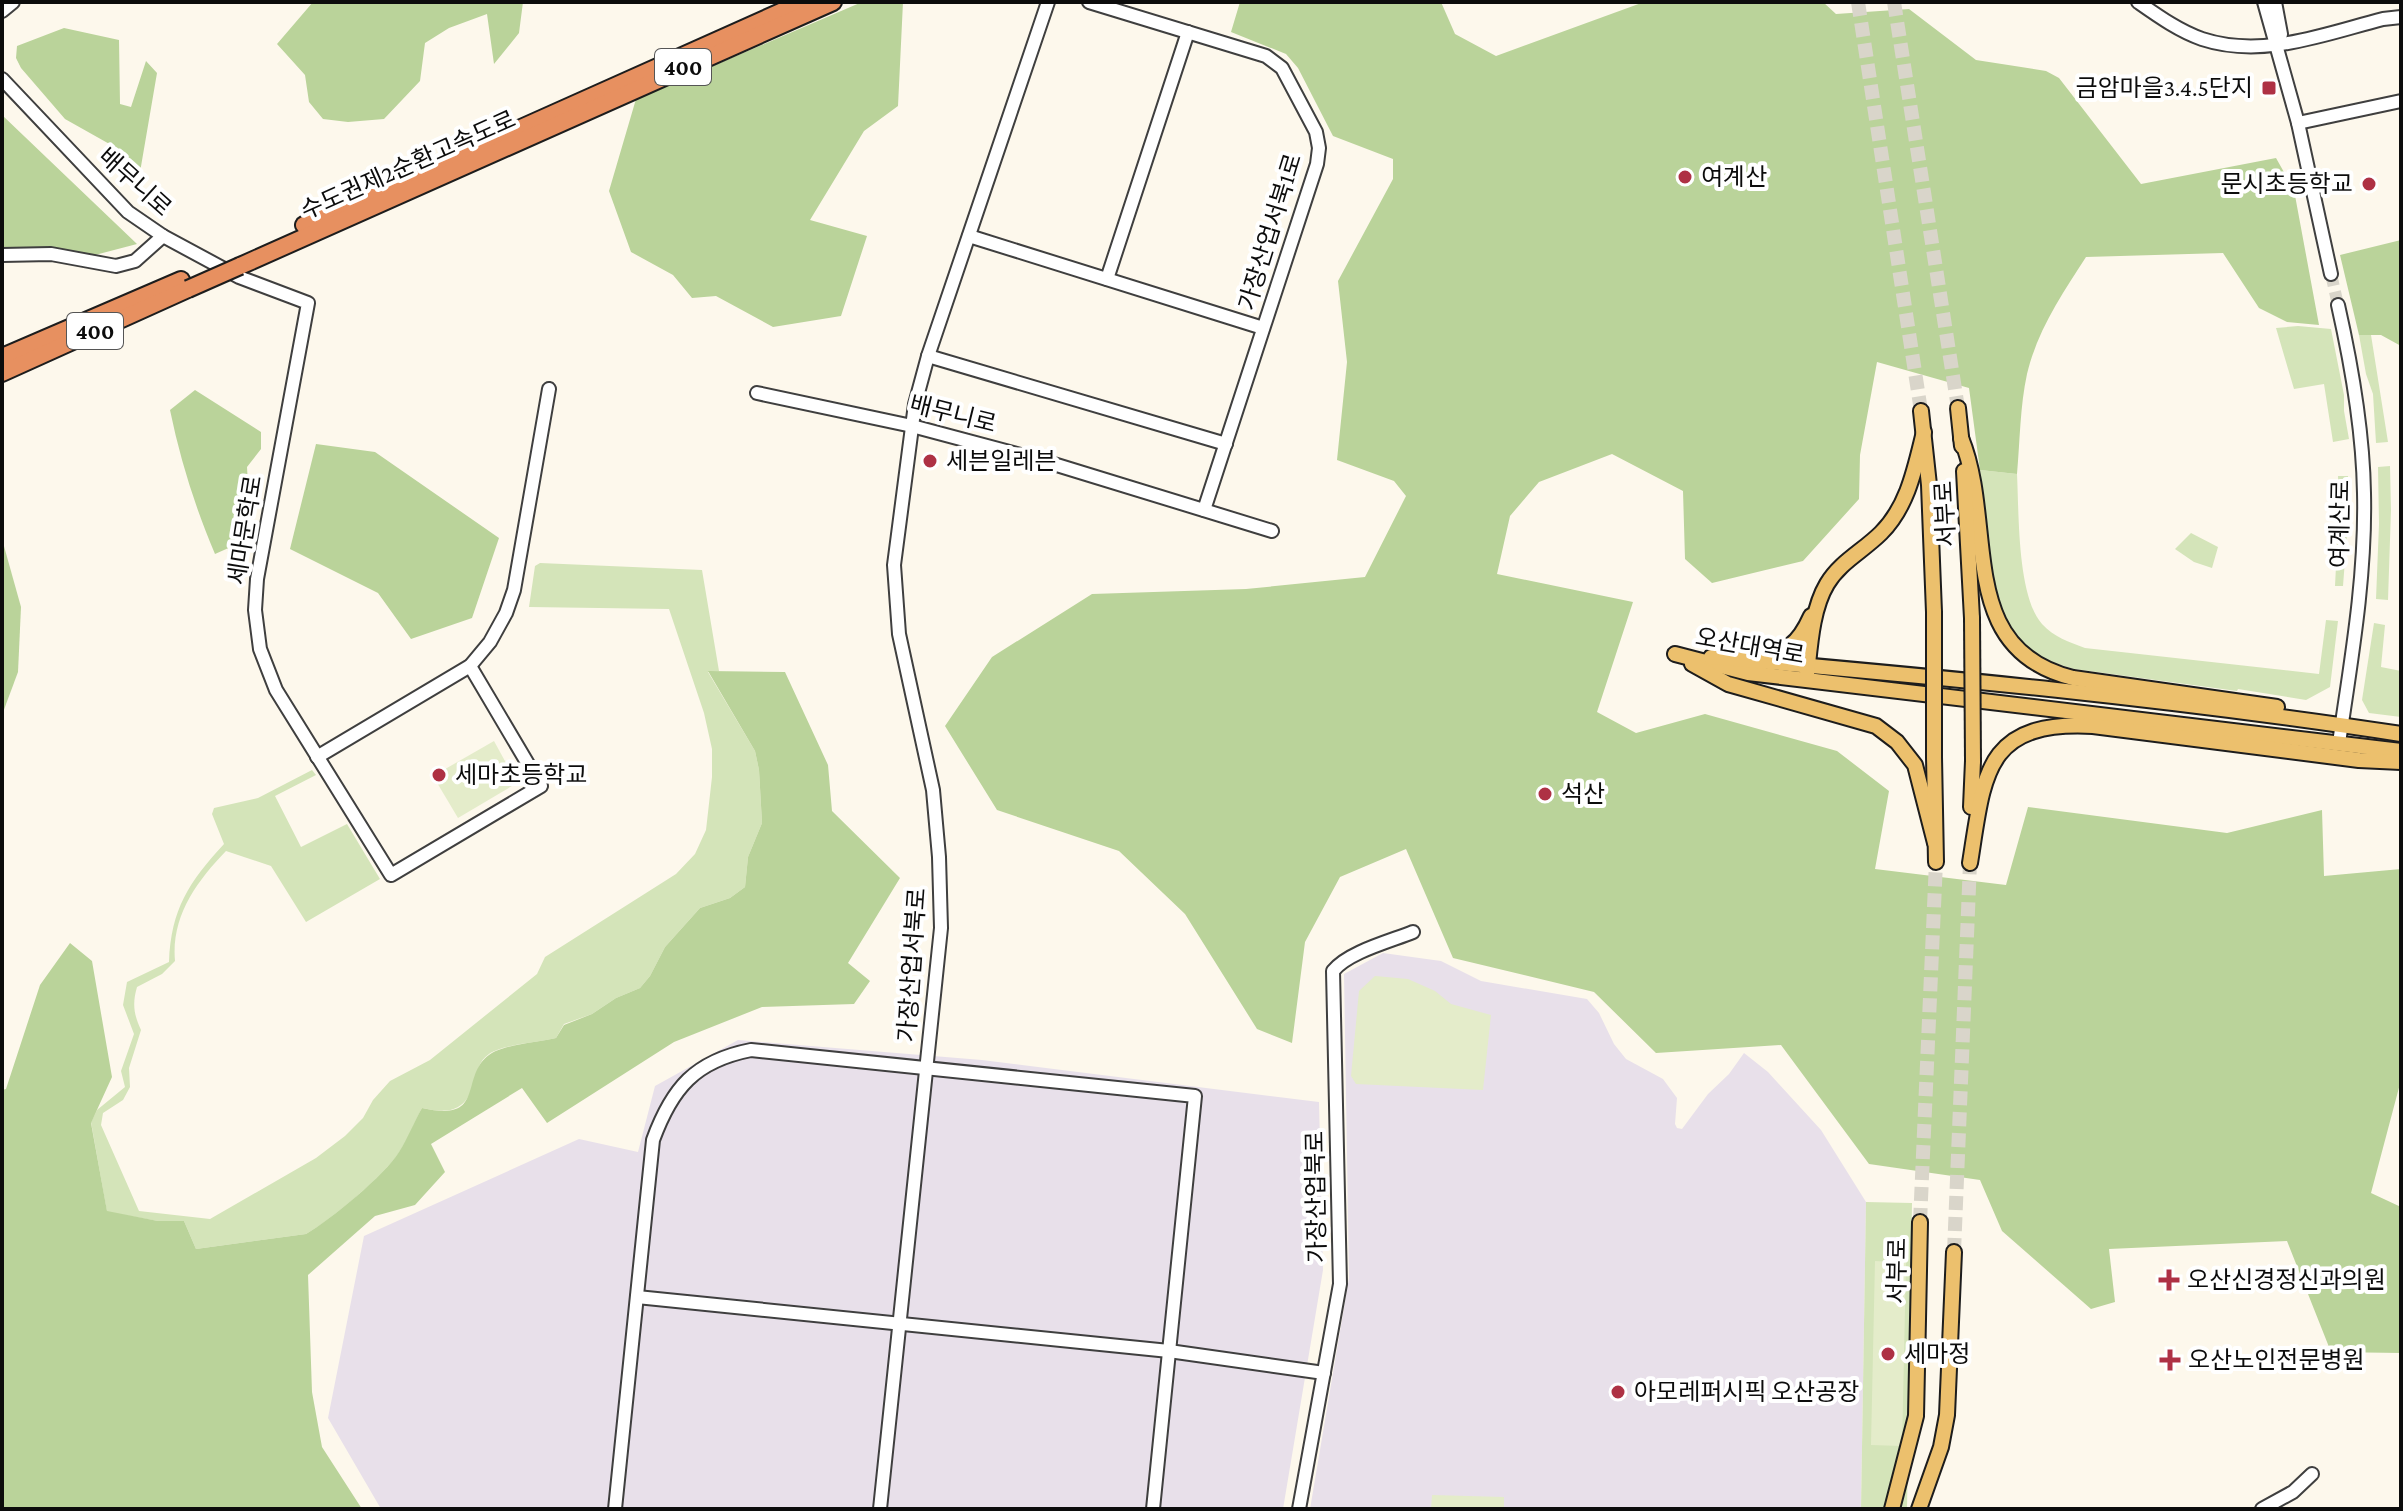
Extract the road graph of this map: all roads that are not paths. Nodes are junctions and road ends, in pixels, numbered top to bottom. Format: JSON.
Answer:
{"nodes":[{"id":1,"x":13,"y":2,"type":"edge"},
{"id":2,"x":803,"y":2,"type":"edge"},
{"id":3,"x":833,"y":2,"type":"edge"},
{"id":4,"x":1048,"y":2,"type":"edge"},
{"id":5,"x":1089,"y":2,"type":"edge"},
{"id":6,"x":2138,"y":2,"type":"edge"},
{"id":7,"x":2264,"y":2,"type":"edge"},
{"id":8,"x":2275,"y":2,"type":"edge"},
{"id":9,"x":2,"y":11,"type":"edge"},
{"id":10,"x":2401,"y":17,"type":"edge"},
{"id":11,"x":1188,"y":32,"type":"junction"},
{"id":12,"x":2278,"y":46,"type":"junction"},
{"id":13,"x":2,"y":79,"type":"edge"},
{"id":14,"x":2401,"y":101,"type":"edge"},
{"id":15,"x":2298,"y":123,"type":"junction"},
{"id":16,"x":536,"y":128,"type":"junction"},
{"id":17,"x":163,"y":236,"type":"junction"},
{"id":18,"x":969,"y":236,"type":"junction"},
{"id":19,"x":2,"y":255,"type":"edge"},
{"id":20,"x":2331,"y":274,"type":"tunnel mouth"},
{"id":21,"x":1107,"y":279,"type":"junction"},
{"id":22,"x":184,"y":285,"type":"junction"},
{"id":23,"x":308,"y":303,"type":"joint"},
{"id":24,"x":2338,"y":305,"type":"tunnel mouth"},
{"id":25,"x":1263,"y":328,"type":"junction"},
{"id":26,"x":928,"y":356,"type":"junction"},
{"id":27,"x":2,"y":357,"type":"edge"},
{"id":28,"x":2,"y":373,"type":"edge"},
{"id":29,"x":549,"y":389,"type":"dead end"},
{"id":30,"x":757,"y":393,"type":"dead end"},
{"id":31,"x":1958,"y":408,"type":"tunnel mouth"},
{"id":32,"x":1921,"y":411,"type":"tunnel mouth"},
{"id":33,"x":912,"y":426,"type":"junction"},
{"id":34,"x":1924,"y":432,"type":"junction"},
{"id":35,"x":1961,"y":438,"type":"junction"},
{"id":36,"x":1226,"y":444,"type":"junction"},
{"id":37,"x":1204,"y":510,"type":"junction"},
{"id":38,"x":1272,"y":531,"type":"dead end"},
{"id":39,"x":1820,"y":598,"type":"junction"},
{"id":40,"x":1675,"y":654,"type":"junction"},
{"id":41,"x":1713,"y":657,"type":"junction"},
{"id":42,"x":470,"y":666,"type":"junction"},
{"id":43,"x":1808,"y":673,"type":"junction"},
{"id":44,"x":2319,"y":721,"type":"junction"},
{"id":45,"x":2342,"y":725,"type":"junction"},
{"id":46,"x":2401,"y":734,"type":"edge"},
{"id":47,"x":2339,"y":743,"type":"junction"},
{"id":48,"x":2401,"y":751,"type":"edge"},
{"id":49,"x":317,"y":757,"type":"junction"},
{"id":50,"x":2401,"y":762,"type":"edge"},
{"id":51,"x":1935,"y":843,"type":"junction"},
{"id":52,"x":1936,"y":862,"type":"tunnel mouth"},
{"id":53,"x":1413,"y":932,"type":"dead end"},
{"id":54,"x":926,"y":1067,"type":"junction"},
{"id":55,"x":1920,"y":1222,"type":"tunnel mouth"},
{"id":56,"x":1954,"y":1252,"type":"tunnel mouth"},
{"id":57,"x":637,"y":1297,"type":"junction"},
{"id":58,"x":899,"y":1324,"type":"junction"},
{"id":59,"x":1169,"y":1351,"type":"junction"},
{"id":60,"x":1324,"y":1373,"type":"junction"},
{"id":61,"x":2312,"y":1474,"type":"dead end"},
{"id":62,"x":615,"y":1509,"type":"edge"},
{"id":63,"x":880,"y":1509,"type":"edge"},
{"id":64,"x":1153,"y":1509,"type":"edge"},
{"id":65,"x":1299,"y":1509,"type":"edge"},
{"id":66,"x":1892,"y":1509,"type":"edge"},
{"id":67,"x":1919,"y":1509,"type":"edge"},
{"id":68,"x":2262,"y":1509,"type":"edge"}],
"edges":[{"from":1,"to":9,"type":"street"},
{"from":2,"to":16,"type":"highway","name":"수도권제2순환고속도로","number":"400"},
{"from":3,"to":16,"type":"highway","name":"수도권제2순환고속도로","number":"400"},
{"from":4,"to":18,"type":"street"},
{"from":5,"to":11,"type":"street","name":"가장산업서북1로"},
{"from":6,"to":12,"type":"street"},
{"from":7,"to":12,"type":"street"},
{"from":8,"to":12,"type":"street"},
{"from":10,"to":12,"type":"street"},
{"from":11,"to":21,"type":"street"},
{"from":11,"to":25,"type":"street","name":"가장산업서북1로"},
{"from":12,"to":15,"type":"street"},
{"from":13,"to":17,"type":"street","name":"배무니로"},
{"from":14,"to":15,"type":"street"},
{"from":15,"to":20,"type":"street"},
{"from":16,"to":22,"type":"highway","name":"수도권제2순환고속도로","number":"400"},
{"from":17,"to":19,"type":"street"},
{"from":17,"to":23,"type":"street","name":"배무니로"},
{"from":18,"to":21,"type":"street","name":"가장산업서북1로"},
{"from":18,"to":26,"type":"street"},
{"from":21,"to":25,"type":"street","name":"가장산업서북1로"},
{"from":22,"to":27,"type":"highway","name":"수도권제2순환고속도로","number":"400"},
{"from":22,"to":28,"type":"highway","name":"수도권제2순환고속도로","number":"400"},
{"from":23,"to":49,"type":"street","name":"세마문학로"},
{"from":24,"to":45,"type":"street","name":"여계산로"},
{"from":25,"to":36,"type":"street","name":"가장산업서북1로"},
{"from":26,"to":33,"type":"street"},
{"from":26,"to":36,"type":"street"},
{"from":29,"to":42,"type":"street"},
{"from":30,"to":33,"type":"street","name":"배무니로"},
{"from":31,"to":35,"type":"main road","name":"서부로"},
{"from":32,"to":34,"type":"main road","name":"서부로"},
{"from":33,"to":37,"type":"street","name":"배무니로"},
{"from":33,"to":54,"type":"street","name":"가장산업서북로"},
{"from":34,"to":39,"type":"main road"},
{"from":34,"to":51,"type":"main road","name":"서부로","bridge":true},
{"from":35,"to":44,"type":"main road"},
{"from":35,"to":50,"type":"main road","name":"서부로","bridge":true},
{"from":36,"to":37,"type":"street","name":"가장산업서북1로"},
{"from":37,"to":38,"type":"street","name":"배무니로"},
{"from":39,"to":41,"type":"main road"},
{"from":39,"to":43,"type":"main road"},
{"from":40,"to":41,"type":"main road","name":"오산대역로"},
{"from":40,"to":43,"type":"main road","name":"오산대역로"},
{"from":40,"to":51,"type":"main road"},
{"from":41,"to":43,"type":"main road","name":"오산대역로"},
{"from":42,"to":49,"type":"street"},
{"from":42,"to":49,"type":"street","name":"세마문학로"},
{"from":43,"to":44,"type":"main road","name":"오산대역로"},
{"from":43,"to":47,"type":"main road","name":"오산대역로"},
{"from":44,"to":45,"type":"main road","name":"오산대역로"},
{"from":45,"to":46,"type":"main road","name":"오산대역로"},
{"from":45,"to":47,"type":"street","name":"여계산로"},
{"from":47,"to":48,"type":"main road","name":"오산대역로"},
{"from":51,"to":52,"type":"main road"},
{"from":53,"to":60,"type":"street","name":"가장산업북로"},
{"from":54,"to":57,"type":"street"},
{"from":54,"to":58,"type":"street","name":"가장산업서북로"},
{"from":54,"to":59,"type":"street"},
{"from":55,"to":66,"type":"main road","name":"서부로"},
{"from":56,"to":67,"type":"main road"},
{"from":57,"to":58,"type":"street"},
{"from":57,"to":62,"type":"street"},
{"from":58,"to":59,"type":"street"},
{"from":58,"to":63,"type":"street","name":"가장산업서북로"},
{"from":59,"to":60,"type":"street"},
{"from":59,"to":64,"type":"street"},
{"from":60,"to":65,"type":"street","name":"가장산업북로"},
{"from":61,"to":68,"type":"street"}]}
